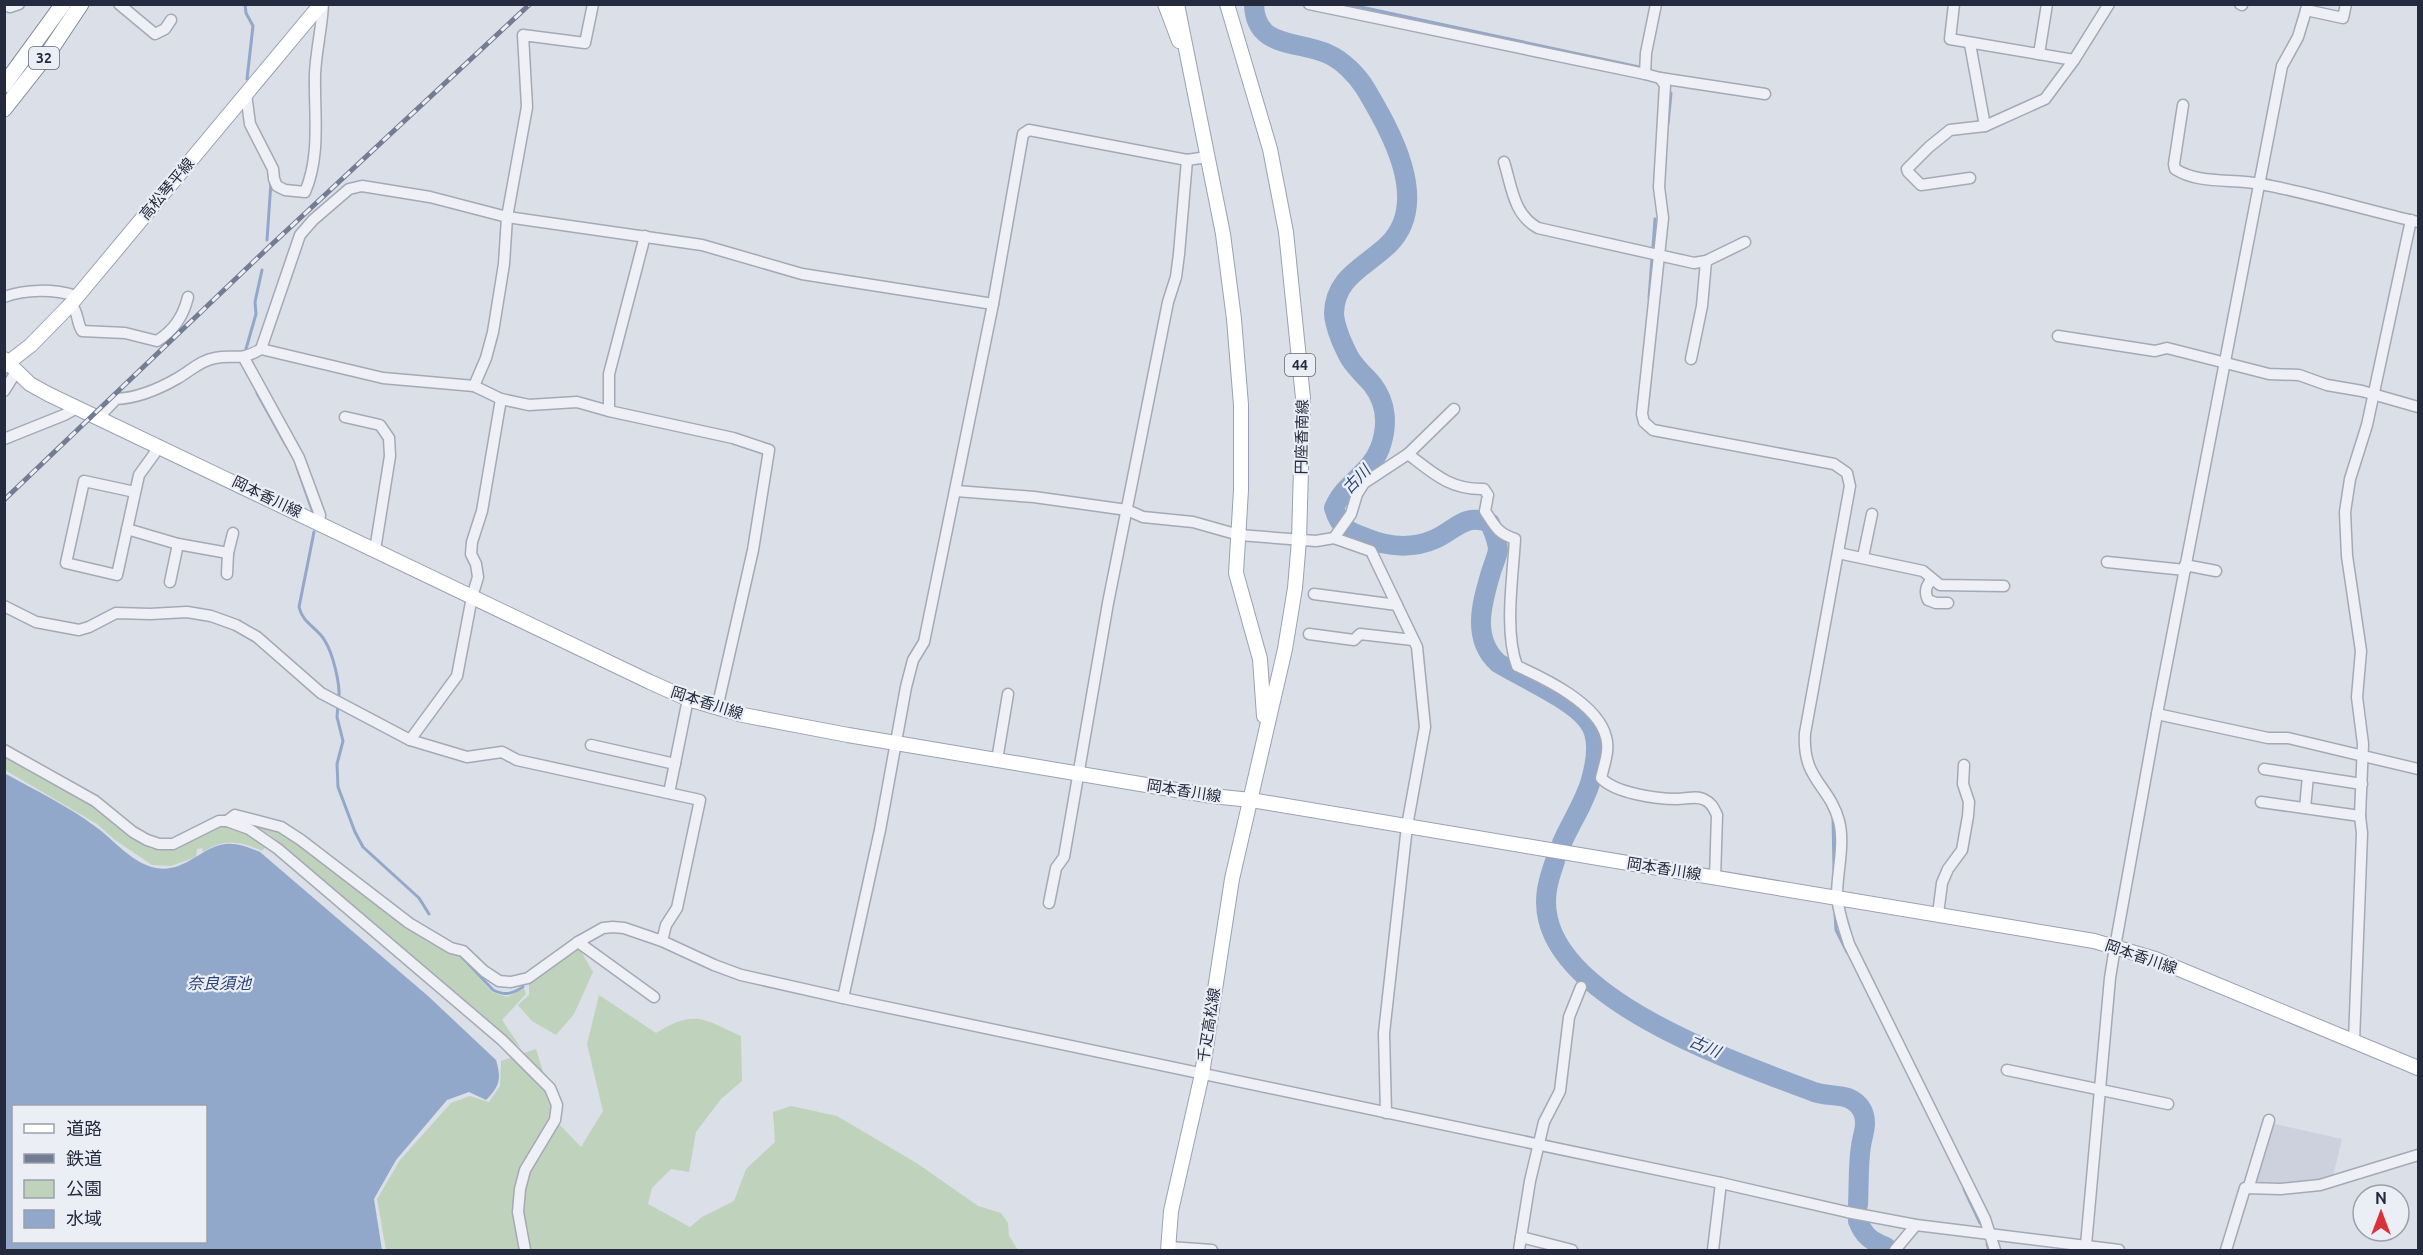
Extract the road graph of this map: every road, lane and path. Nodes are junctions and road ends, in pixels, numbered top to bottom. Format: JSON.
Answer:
{"nodes":[{"id":1,"x":4,"y":4,"type":"edge"},
{"id":2,"x":19,"y":4,"type":"edge"},
{"id":3,"x":63,"y":4,"type":"edge"},
{"id":4,"x":81,"y":4,"type":"edge"},
{"id":5,"x":119,"y":4,"type":"edge"},
{"id":6,"x":322,"y":4,"type":"edge"},
{"id":7,"x":593,"y":4,"type":"edge"},
{"id":8,"x":1165,"y":4,"type":"edge"},
{"id":9,"x":1177,"y":4,"type":"edge"},
{"id":10,"x":1227,"y":4,"type":"edge"},
{"id":11,"x":1309,"y":4,"type":"edge"},
{"id":12,"x":1656,"y":4,"type":"edge"},
{"id":13,"x":1954,"y":4,"type":"edge"},
{"id":14,"x":2047,"y":4,"type":"edge"},
{"id":15,"x":2109,"y":4,"type":"edge"},
{"id":16,"x":2346,"y":4,"type":"edge"},
{"id":17,"x":2307,"y":7,"type":"edge"},
{"id":18,"x":171,"y":20,"type":"dead end"},
{"id":19,"x":1970,"y":44,"type":"junction"},
{"id":20,"x":2039,"y":54,"type":"junction"},
{"id":21,"x":2074,"y":60,"type":"junction"},
{"id":22,"x":1187,"y":63,"type":"junction"},
{"id":23,"x":1645,"y":74,"type":"junction"},
{"id":24,"x":1660,"y":78,"type":"junction"},
{"id":25,"x":4,"y":86,"type":"edge"},
{"id":26,"x":246,"y":94,"type":"junction"},
{"id":27,"x":1765,"y":94,"type":"dead end"},
{"id":28,"x":2183,"y":105,"type":"dead end"},
{"id":29,"x":4,"y":109,"type":"edge"},
{"id":30,"x":1985,"y":126,"type":"junction"},
{"id":31,"x":1208,"y":156,"type":"junction"},
{"id":32,"x":1187,"y":160,"type":"junction"},
{"id":33,"x":1504,"y":162,"type":"dead end"},
{"id":34,"x":1971,"y":178,"type":"dead end"},
{"id":35,"x":2258,"y":183,"type":"junction"},
{"id":36,"x":507,"y":217,"type":"junction"},
{"id":37,"x":2416,"y":220,"type":"edge"},
{"id":38,"x":645,"y":236,"type":"junction"},
{"id":39,"x":1745,"y":242,"type":"dead end"},
{"id":40,"x":1659,"y":256,"type":"junction"},
{"id":41,"x":1706,"y":261,"type":"junction"},
{"id":42,"x":4,"y":297,"type":"edge"},
{"id":43,"x":188,"y":297,"type":"dead end"},
{"id":44,"x":74,"y":300,"type":"junction"},
{"id":45,"x":993,"y":304,"type":"junction"},
{"id":46,"x":2058,"y":336,"type":"dead end"},
{"id":47,"x":261,"y":349,"type":"junction"},
{"id":48,"x":244,"y":358,"type":"junction"},
{"id":49,"x":1691,"y":359,"type":"dead end"},
{"id":50,"x":2226,"y":363,"type":"junction"},
{"id":51,"x":8,"y":365,"type":"edge"},
{"id":52,"x":474,"y":386,"type":"junction"},
{"id":53,"x":4,"y":391,"type":"edge"},
{"id":54,"x":2373,"y":396,"type":"junction"},
{"id":55,"x":501,"y":399,"type":"junction"},
{"id":56,"x":2418,"y":407,"type":"edge"},
{"id":57,"x":77,"y":408,"type":"junction"},
{"id":58,"x":1454,"y":409,"type":"dead end"},
{"id":59,"x":609,"y":411,"type":"junction"},
{"id":60,"x":345,"y":417,"type":"dead end"},
{"id":61,"x":98,"y":418,"type":"junction"},
{"id":62,"x":4,"y":439,"type":"edge"},
{"id":63,"x":160,"y":446,"type":"junction"},
{"id":64,"x":1408,"y":454,"type":"junction"},
{"id":65,"x":956,"y":491,"type":"junction"},
{"id":66,"x":135,"y":492,"type":"junction"},
{"id":67,"x":1127,"y":510,"type":"junction"},
{"id":68,"x":1872,"y":514,"type":"dead end"},
{"id":69,"x":319,"y":522,"type":"junction"},
{"id":70,"x":127,"y":529,"type":"junction"},
{"id":71,"x":232,"y":533,"type":"dead end"},
{"id":72,"x":1239,"y":535,"type":"junction"},
{"id":73,"x":1336,"y":535,"type":"junction"},
{"id":74,"x":1299,"y":540,"type":"junction"},
{"id":75,"x":178,"y":544,"type":"junction"},
{"id":76,"x":375,"y":550,"type":"junction"},
{"id":77,"x":228,"y":553,"type":"junction"},
{"id":78,"x":1838,"y":553,"type":"junction"},
{"id":79,"x":1863,"y":556,"type":"junction"},
{"id":80,"x":2107,"y":562,"type":"dead end"},
{"id":81,"x":2185,"y":568,"type":"junction"},
{"id":82,"x":2216,"y":571,"type":"dead end"},
{"id":83,"x":227,"y":574,"type":"dead end"},
{"id":84,"x":1932,"y":579,"type":"junction"},
{"id":85,"x":170,"y":582,"type":"dead end"},
{"id":86,"x":2004,"y":586,"type":"dead end"},
{"id":87,"x":1314,"y":594,"type":"dead end"},
{"id":88,"x":472,"y":597,"type":"junction"},
{"id":89,"x":1948,"y":603,"type":"dead end"},
{"id":90,"x":1397,"y":605,"type":"junction"},
{"id":91,"x":4,"y":606,"type":"edge"},
{"id":92,"x":1309,"y":634,"type":"dead end"},
{"id":93,"x":1413,"y":639,"type":"junction"},
{"id":94,"x":1008,"y":694,"type":"dead end"},
{"id":95,"x":688,"y":699,"type":"junction"},
{"id":96,"x":715,"y":708,"type":"junction"},
{"id":97,"x":2157,"y":714,"type":"junction"},
{"id":98,"x":1264,"y":730,"type":"junction"},
{"id":99,"x":410,"y":740,"type":"junction"},
{"id":100,"x":897,"y":743,"type":"junction"},
{"id":101,"x":591,"y":745,"type":"dead end"},
{"id":102,"x":4,"y":750,"type":"edge"},
{"id":103,"x":2363,"y":757,"type":"junction"},
{"id":104,"x":997,"y":760,"type":"junction"},
{"id":105,"x":675,"y":764,"type":"junction"},
{"id":106,"x":1964,"y":765,"type":"dead end"},
{"id":107,"x":2264,"y":769,"type":"dead end"},
{"id":108,"x":2418,"y":769,"type":"edge"},
{"id":109,"x":1078,"y":773,"type":"junction"},
{"id":110,"x":2308,"y":776,"type":"junction"},
{"id":111,"x":2362,"y":783,"type":"junction"},
{"id":112,"x":669,"y":793,"type":"junction"},
{"id":113,"x":1251,"y":800,"type":"junction"},
{"id":114,"x":2261,"y":802,"type":"dead end"},
{"id":115,"x":2305,"y":808,"type":"junction"},
{"id":116,"x":2360,"y":816,"type":"junction"},
{"id":117,"x":227,"y":821,"type":"junction"},
{"id":118,"x":1407,"y":826,"type":"junction"},
{"id":119,"x":1715,"y":878,"type":"junction"},
{"id":120,"x":1837,"y":897,"type":"junction"},
{"id":121,"x":1049,"y":903,"type":"dead end"},
{"id":122,"x":1938,"y":914,"type":"junction"},
{"id":123,"x":662,"y":941,"type":"junction"},
{"id":124,"x":578,"y":942,"type":"junction"},
{"id":125,"x":2115,"y":947,"type":"junction"},
{"id":126,"x":1581,"y":987,"type":"dead end"},
{"id":127,"x":654,"y":997,"type":"dead end"},
{"id":128,"x":843,"y":998,"type":"junction"},
{"id":129,"x":2354,"y":1041,"type":"junction"},
{"id":130,"x":2418,"y":1068,"type":"edge"},
{"id":131,"x":2007,"y":1070,"type":"dead end"},
{"id":132,"x":1202,"y":1074,"type":"junction"},
{"id":133,"x":2100,"y":1089,"type":"junction"},
{"id":134,"x":2168,"y":1104,"type":"dead end"},
{"id":135,"x":1386,"y":1113,"type":"junction"},
{"id":136,"x":2269,"y":1120,"type":"dead end"},
{"id":137,"x":1539,"y":1146,"type":"junction"},
{"id":138,"x":2418,"y":1155,"type":"edge"},
{"id":139,"x":1721,"y":1183,"type":"junction"},
{"id":140,"x":2249,"y":1186,"type":"junction"},
{"id":141,"x":1916,"y":1225,"type":"junction"},
{"id":142,"x":1991,"y":1235,"type":"junction"},
{"id":143,"x":1521,"y":1237,"type":"junction"},
{"id":144,"x":2086,"y":1245,"type":"junction"},
{"id":145,"x":1168,"y":1249,"type":"edge"},
{"id":146,"x":525,"y":1251,"type":"edge"},
{"id":147,"x":1212,"y":1251,"type":"edge"},
{"id":148,"x":1519,"y":1251,"type":"edge"},
{"id":149,"x":1572,"y":1251,"type":"edge"},
{"id":150,"x":1713,"y":1251,"type":"edge"},
{"id":151,"x":1895,"y":1251,"type":"edge"},
{"id":152,"x":1995,"y":1251,"type":"edge"},
{"id":153,"x":2119,"y":1251,"type":"edge"},
{"id":154,"x":2226,"y":1251,"type":"edge"}],
"edges":[{"from":1,"to":2,"type":"street"},
{"from":3,"to":25,"type":"highway","number":"32"},
{"from":4,"to":29,"type":"highway","number":"32"},
{"from":5,"to":18,"type":"street"},
{"from":6,"to":26,"type":"main road","name":"高松琴平線"},
{"from":6,"to":26,"type":"street"},
{"from":7,"to":36,"type":"street"},
{"from":8,"to":22,"type":"main road","number":"44"},
{"from":9,"to":22,"type":"main road","name":"円座香南線","number":"44"},
{"from":10,"to":74,"type":"main road","name":"円座香南線","number":"44"},
{"from":11,"to":23,"type":"street"},
{"from":12,"to":23,"type":"street"},
{"from":13,"to":19,"type":"street"},
{"from":14,"to":20,"type":"street"},
{"from":15,"to":21,"type":"street"},
{"from":16,"to":17,"type":"street"},
{"from":17,"to":35,"type":"street"},
{"from":19,"to":20,"type":"street"},
{"from":19,"to":30,"type":"street"},
{"from":20,"to":21,"type":"street"},
{"from":21,"to":30,"type":"street"},
{"from":22,"to":31,"type":"main road","name":"円座香南線","number":"44"},
{"from":23,"to":24,"type":"street"},
{"from":24,"to":27,"type":"street"},
{"from":24,"to":40,"type":"street"},
{"from":26,"to":44,"type":"main road","name":"高松琴平線"},
{"from":28,"to":35,"type":"street"},
{"from":30,"to":34,"type":"street"},
{"from":31,"to":32,"type":"street"},
{"from":31,"to":72,"type":"main road","name":"円座香南線","number":"44"},
{"from":32,"to":45,"type":"street"},
{"from":32,"to":67,"type":"street"},
{"from":33,"to":40,"type":"street"},
{"from":35,"to":37,"type":"street"},
{"from":35,"to":50,"type":"street"},
{"from":36,"to":38,"type":"street"},
{"from":36,"to":47,"type":"street"},
{"from":36,"to":52,"type":"street"},
{"from":37,"to":54,"type":"street"},
{"from":38,"to":45,"type":"street"},
{"from":38,"to":59,"type":"street"},
{"from":39,"to":41,"type":"street"},
{"from":40,"to":41,"type":"street"},
{"from":40,"to":78,"type":"street"},
{"from":41,"to":49,"type":"street"},
{"from":42,"to":44,"type":"street"},
{"from":43,"to":44,"type":"street"},
{"from":44,"to":51,"type":"main road","name":"高松琴平線"},
{"from":45,"to":65,"type":"street"},
{"from":46,"to":50,"type":"street"},
{"from":47,"to":48,"type":"street"},
{"from":47,"to":52,"type":"street"},
{"from":48,"to":61,"type":"street"},
{"from":48,"to":69,"type":"street"},
{"from":50,"to":54,"type":"street"},
{"from":50,"to":81,"type":"street"},
{"from":51,"to":53,"type":"street"},
{"from":51,"to":57,"type":"main road","name":"岡本香川線"},
{"from":52,"to":55,"type":"street"},
{"from":54,"to":56,"type":"street"},
{"from":54,"to":103,"type":"street"},
{"from":55,"to":59,"type":"street"},
{"from":55,"to":88,"type":"street"},
{"from":57,"to":61,"type":"main road","name":"岡本香川線"},
{"from":57,"to":62,"type":"street"},
{"from":58,"to":64,"type":"street"},
{"from":59,"to":96,"type":"street"},
{"from":60,"to":76,"type":"street"},
{"from":61,"to":63,"type":"main road","name":"岡本香川線"},
{"from":63,"to":66,"type":"street"},
{"from":63,"to":69,"type":"main road","name":"岡本香川線"},
{"from":64,"to":73,"type":"street"},
{"from":64,"to":119,"type":"street"},
{"from":65,"to":67,"type":"street"},
{"from":65,"to":100,"type":"street"},
{"from":66,"to":70,"type":"street"},
{"from":66,"to":70,"type":"street"},
{"from":67,"to":72,"type":"street"},
{"from":67,"to":109,"type":"street"},
{"from":68,"to":79,"type":"street"},
{"from":69,"to":76,"type":"main road","name":"岡本香川線"},
{"from":70,"to":75,"type":"street"},
{"from":71,"to":77,"type":"street"},
{"from":72,"to":74,"type":"street"},
{"from":72,"to":98,"type":"main road","name":"円座香南線","number":"44"},
{"from":73,"to":74,"type":"street"},
{"from":73,"to":90,"type":"street"},
{"from":74,"to":98,"type":"main road","name":"円座香南線","number":"44"},
{"from":75,"to":77,"type":"street"},
{"from":75,"to":85,"type":"street"},
{"from":76,"to":88,"type":"main road","name":"岡本香川線"},
{"from":77,"to":83,"type":"street"},
{"from":78,"to":79,"type":"street"},
{"from":78,"to":120,"type":"street"},
{"from":79,"to":84,"type":"street"},
{"from":80,"to":81,"type":"street"},
{"from":81,"to":82,"type":"street"},
{"from":81,"to":97,"type":"street"},
{"from":84,"to":86,"type":"street"},
{"from":84,"to":89,"type":"street"},
{"from":87,"to":90,"type":"street"},
{"from":88,"to":95,"type":"main road","name":"岡本香川線"},
{"from":88,"to":99,"type":"street"},
{"from":90,"to":93,"type":"street"},
{"from":91,"to":99,"type":"street"},
{"from":92,"to":93,"type":"street"},
{"from":93,"to":118,"type":"street"},
{"from":94,"to":104,"type":"street"},
{"from":95,"to":96,"type":"main road","name":"岡本香川線"},
{"from":95,"to":105,"type":"street"},
{"from":96,"to":100,"type":"main road","name":"岡本香川線"},
{"from":97,"to":103,"type":"street"},
{"from":97,"to":125,"type":"street"},
{"from":98,"to":113,"type":"main road","name":"円座香南線","number":"44"},
{"from":99,"to":112,"type":"street"},
{"from":100,"to":104,"type":"main road","name":"岡本香川線"},
{"from":100,"to":128,"type":"street"},
{"from":101,"to":105,"type":"street"},
{"from":102,"to":117,"type":"street"},
{"from":103,"to":108,"type":"street"},
{"from":103,"to":111,"type":"street"},
{"from":104,"to":109,"type":"main road","name":"岡本香川線"},
{"from":105,"to":112,"type":"street"},
{"from":106,"to":122,"type":"street"},
{"from":107,"to":110,"type":"street"},
{"from":109,"to":113,"type":"main road","name":"岡本香川線"},
{"from":109,"to":121,"type":"street"},
{"from":110,"to":111,"type":"street"},
{"from":110,"to":115,"type":"street"},
{"from":111,"to":116,"type":"street"},
{"from":112,"to":123,"type":"street"},
{"from":113,"to":118,"type":"main road","name":"岡本香川線"},
{"from":113,"to":132,"type":"main road","name":"千疋高松線"},
{"from":114,"to":115,"type":"street"},
{"from":115,"to":116,"type":"street"},
{"from":116,"to":129,"type":"street"},
{"from":117,"to":124,"type":"street"},
{"from":117,"to":146,"type":"street"},
{"from":118,"to":119,"type":"main road","name":"岡本香川線"},
{"from":118,"to":135,"type":"street"},
{"from":119,"to":120,"type":"main road","name":"岡本香川線"},
{"from":120,"to":122,"type":"main road","name":"岡本香川線"},
{"from":120,"to":142,"type":"street"},
{"from":122,"to":125,"type":"main road","name":"岡本香川線"},
{"from":123,"to":124,"type":"street"},
{"from":123,"to":128,"type":"street"},
{"from":124,"to":127,"type":"street"},
{"from":125,"to":129,"type":"main road","name":"岡本香川線"},
{"from":125,"to":133,"type":"street"},
{"from":126,"to":137,"type":"street"},
{"from":128,"to":132,"type":"street"},
{"from":129,"to":130,"type":"main road","name":"岡本香川線"},
{"from":131,"to":133,"type":"street"},
{"from":132,"to":135,"type":"street"},
{"from":132,"to":145,"type":"main road","name":"千疋高松線"},
{"from":133,"to":134,"type":"street"},
{"from":133,"to":144,"type":"street"},
{"from":135,"to":137,"type":"street"},
{"from":136,"to":140,"type":"street"},
{"from":137,"to":139,"type":"street"},
{"from":137,"to":143,"type":"street"},
{"from":138,"to":140,"type":"street"},
{"from":139,"to":141,"type":"street"},
{"from":139,"to":150,"type":"street"},
{"from":140,"to":154,"type":"street"},
{"from":141,"to":142,"type":"street"},
{"from":141,"to":151,"type":"street"},
{"from":142,"to":144,"type":"street"},
{"from":142,"to":152,"type":"street"},
{"from":143,"to":148,"type":"street"},
{"from":143,"to":149,"type":"street"},
{"from":144,"to":153,"type":"street"},
{"from":145,"to":147,"type":"street"}]}
